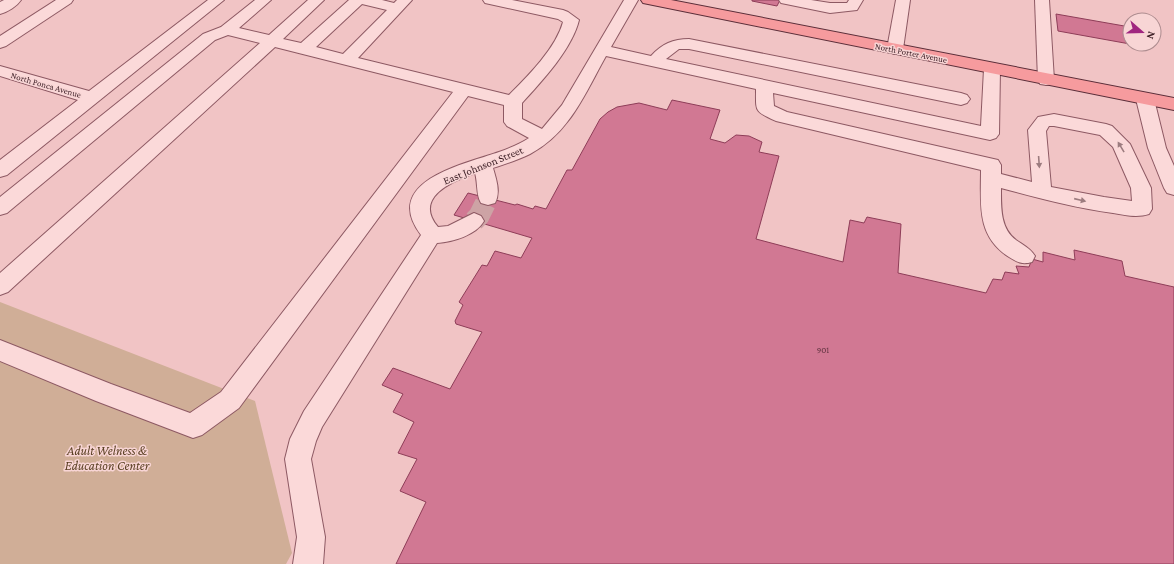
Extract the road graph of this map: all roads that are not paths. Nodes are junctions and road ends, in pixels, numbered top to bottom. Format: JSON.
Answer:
{"nodes":[{"id":1,"x":14,"y":0,"type":"edge"},
{"id":2,"x":66,"y":0,"type":"edge"},
{"id":3,"x":217,"y":0,"type":"edge"},
{"id":4,"x":264,"y":0,"type":"edge"},
{"id":5,"x":318,"y":0,"type":"edge"},
{"id":6,"x":358,"y":0,"type":"edge"},
{"id":7,"x":363,"y":0,"type":"edge"},
{"id":8,"x":490,"y":0,"type":"edge"},
{"id":9,"x":631,"y":0,"type":"edge"},
{"id":10,"x":648,"y":0,"type":"edge"},
{"id":11,"x":786,"y":0,"type":"edge"},
{"id":12,"x":856,"y":0,"type":"edge"},
{"id":13,"x":904,"y":0,"type":"edge"},
{"id":14,"x":1042,"y":0,"type":"edge"},
{"id":15,"x":401,"y":4,"type":"edge"},
{"id":16,"x":0,"y":8,"type":"edge"},
{"id":17,"x":227,"y":30,"type":"junction"},
{"id":18,"x":272,"y":41,"type":"junction"},
{"id":19,"x":0,"y":43,"type":"edge"},
{"id":20,"x":304,"y":49,"type":"junction"},
{"id":21,"x":895,"y":49,"type":"junction"},
{"id":22,"x":601,"y":50,"type":"junction"},
{"id":23,"x":346,"y":60,"type":"junction"},
{"id":24,"x":654,"y":62,"type":"junction"},
{"id":25,"x":792,"y":65,"type":"junction"},
{"id":26,"x":992,"y":69,"type":"junction"},
{"id":27,"x":0,"y":71,"type":"edge"},
{"id":28,"x":1046,"y":80,"type":"junction"},
{"id":29,"x":764,"y":85,"type":"junction"},
{"id":30,"x":464,"y":90,"type":"junction"},
{"id":31,"x":785,"y":90,"type":"junction"},
{"id":32,"x":92,"y":98,"type":"junction"},
{"id":33,"x":961,"y":99,"type":"dead end"},
{"id":34,"x":1145,"y":99,"type":"junction"},
{"id":35,"x":513,"y":102,"type":"junction"},
{"id":36,"x":1174,"y":104,"type":"edge"},
{"id":37,"x":990,"y":134,"type":"junction"},
{"id":38,"x":543,"y":137,"type":"junction"},
{"id":39,"x":482,"y":164,"type":"junction"},
{"id":40,"x":0,"y":170,"type":"edge"},
{"id":41,"x":991,"y":172,"type":"junction"},
{"id":42,"x":1174,"y":188,"type":"edge"},
{"id":43,"x":1042,"y":191,"type":"junction"},
{"id":44,"x":488,"y":198,"type":"tunnel mouth"},
{"id":45,"x":0,"y":208,"type":"edge"},
{"id":46,"x":474,"y":221,"type":"tunnel mouth"},
{"id":47,"x":432,"y":234,"type":"junction"},
{"id":48,"x":1024,"y":256,"type":"dead end"},
{"id":49,"x":4,"y":277,"type":"edge"},
{"id":50,"x":0,"y":350,"type":"edge"},
{"id":51,"x":308,"y":564,"type":"edge"}],
"edges":[{"from":1,"to":16,"type":"street"},
{"from":2,"to":19,"type":"street"},
{"from":3,"to":32,"type":"street"},
{"from":4,"to":17,"type":"street"},
{"from":5,"to":18,"type":"street"},
{"from":6,"to":20,"type":"street"},
{"from":7,"to":15,"type":"street"},
{"from":8,"to":35,"type":"street"},
{"from":9,"to":22,"type":"street","name":"East Johnson Street"},
{"from":10,"to":21,"type":"main road","name":"North Porter Avenue"},
{"from":11,"to":12,"type":"street"},
{"from":13,"to":21,"type":"street"},
{"from":14,"to":28,"type":"street"},
{"from":15,"to":23,"type":"street"},
{"from":17,"to":18,"type":"street"},
{"from":17,"to":45,"type":"street"},
{"from":18,"to":20,"type":"street"},
{"from":18,"to":49,"type":"street"},
{"from":20,"to":23,"type":"street"},
{"from":21,"to":26,"type":"main road","name":"North Porter Avenue"},
{"from":22,"to":24,"type":"street"},
{"from":22,"to":38,"type":"street","name":"East Johnson Street"},
{"from":23,"to":30,"type":"street"},
{"from":24,"to":25,"type":"street"},
{"from":24,"to":29,"type":"street"},
{"from":25,"to":31,"type":"street"},
{"from":25,"to":33,"type":"street"},
{"from":26,"to":28,"type":"main road","name":"North Porter Avenue"},
{"from":26,"to":37,"type":"street"},
{"from":27,"to":32,"type":"street","name":"North Ponca Avenue"},
{"from":28,"to":34,"type":"main road","name":"North Porter Avenue"},
{"from":29,"to":31,"type":"street"},
{"from":29,"to":41,"type":"street"},
{"from":30,"to":35,"type":"street"},
{"from":30,"to":50,"type":"street"},
{"from":31,"to":37,"type":"street"},
{"from":32,"to":40,"type":"street"},
{"from":34,"to":36,"type":"main road","name":"North Porter Avenue"},
{"from":34,"to":42,"type":"street"},
{"from":35,"to":38,"type":"street"},
{"from":37,"to":41,"type":"street"},
{"from":38,"to":39,"type":"street","name":"East Johnson Street"},
{"from":39,"to":44,"type":"street"},
{"from":39,"to":47,"type":"street","name":"East Johnson Street"},
{"from":41,"to":43,"type":"street"},
{"from":41,"to":48,"type":"street"},
{"from":43,"to":43,"type":"street","one_way":true},
{"from":46,"to":47,"type":"street"},
{"from":47,"to":51,"type":"street"}]}
